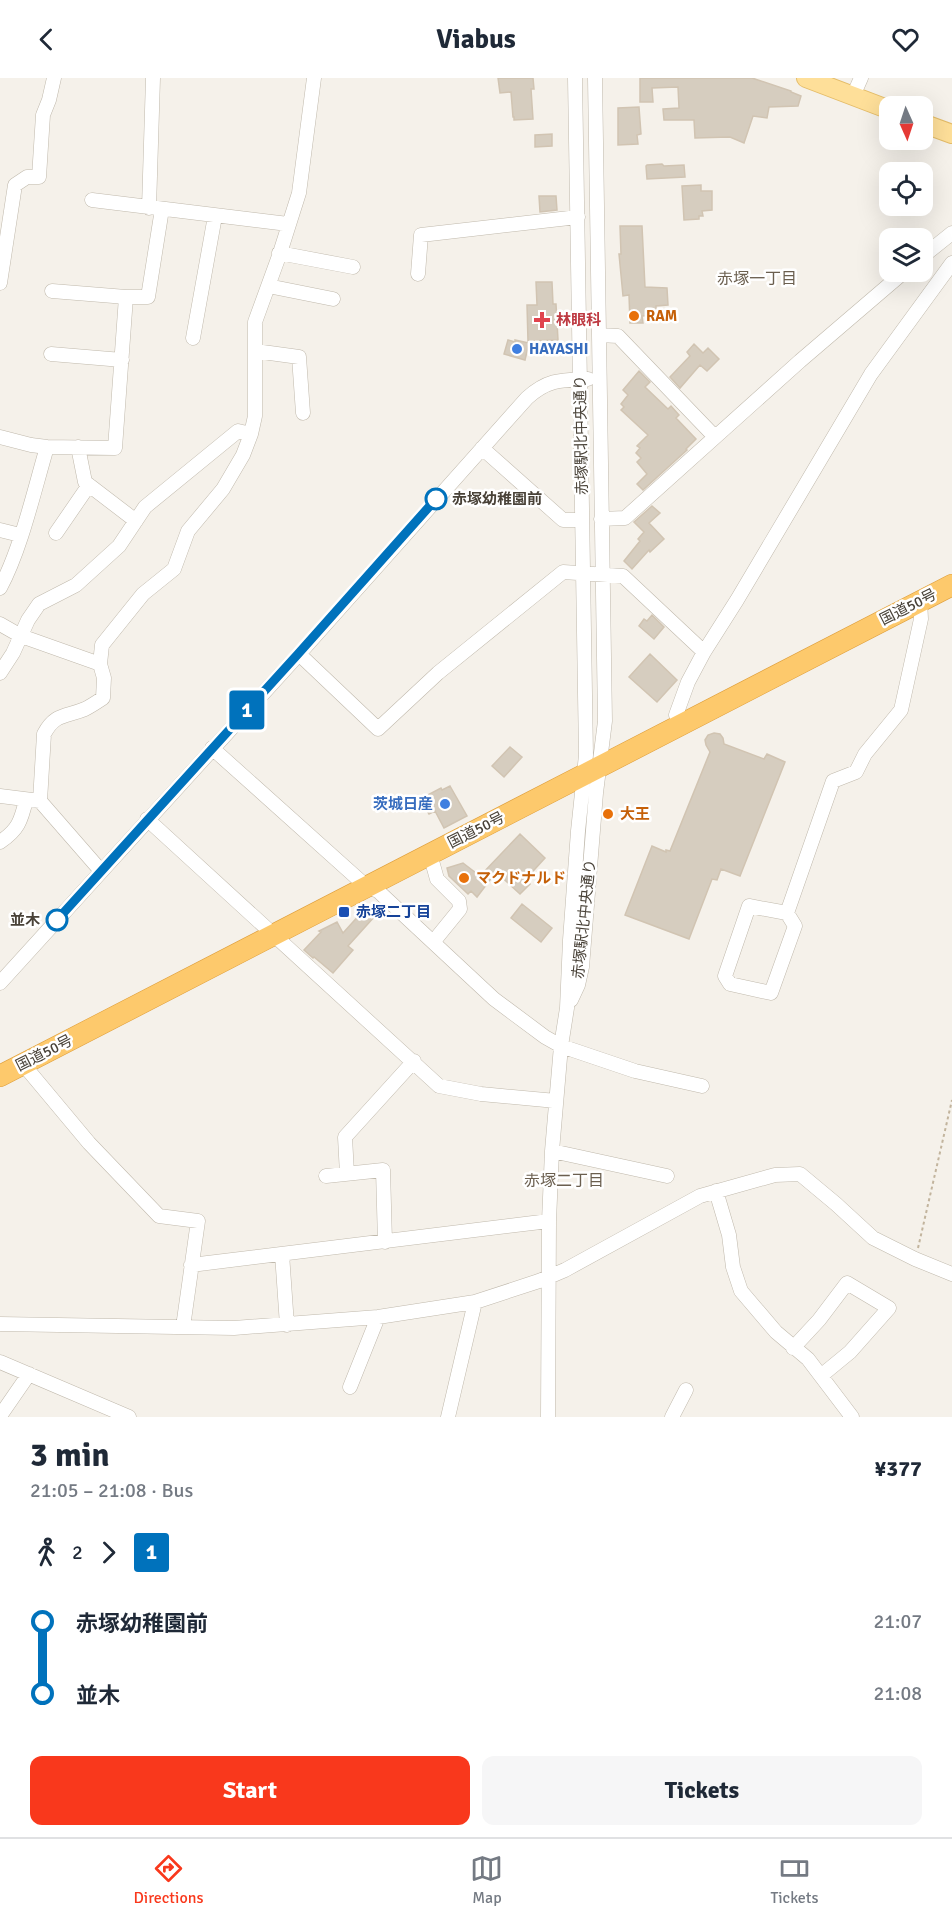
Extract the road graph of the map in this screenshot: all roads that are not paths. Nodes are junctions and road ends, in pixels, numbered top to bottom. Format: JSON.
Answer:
{"nodes":[{"id":1,"x":54,"y":78,"type":"edge"},
{"id":2,"x":153,"y":78,"type":"edge"},
{"id":3,"x":314,"y":78,"type":"edge"},
{"id":4,"x":575,"y":78,"type":"edge"},
{"id":5,"x":594,"y":78,"type":"edge"},
{"id":6,"x":806,"y":78,"type":"edge"},
{"id":7,"x":861,"y":78,"type":"edge"},
{"id":8,"x":853,"y":96,"type":"junction"},
{"id":9,"x":879,"y":106,"type":"edge"},
{"id":10,"x":933,"y":127,"type":"edge"},
{"id":11,"x":952,"y":134,"type":"edge"},
{"id":12,"x":92,"y":200,"type":"dead end"},
{"id":13,"x":155,"y":209,"type":"junction"},
{"id":14,"x":215,"y":216,"type":"junction"},
{"id":15,"x":578,"y":217,"type":"junction"},
{"id":16,"x":288,"y":224,"type":"junction"},
{"id":17,"x":952,"y":233,"type":"edge"},
{"id":18,"x":3,"y":248,"type":"edge"},
{"id":19,"x":933,"y":248,"type":"edge"},
{"id":20,"x":279,"y":253,"type":"junction"},
{"id":21,"x":952,"y":263,"type":"edge"},
{"id":22,"x":353,"y":267,"type":"dead end"},
{"id":23,"x":418,"y":274,"type":"dead end"},
{"id":24,"x":892,"y":282,"type":"edge"},
{"id":25,"x":0,"y":283,"type":"edge"},
{"id":26,"x":268,"y":286,"type":"junction"},
{"id":27,"x":52,"y":291,"type":"dead end"},
{"id":28,"x":126,"y":297,"type":"junction"},
{"id":29,"x":333,"y":299,"type":"dead end"},
{"id":30,"x":599,"y":335,"type":"junction"},
{"id":31,"x":193,"y":338,"type":"dead end"},
{"id":32,"x":255,"y":351,"type":"junction"},
{"id":33,"x":51,"y":354,"type":"dead end"},
{"id":34,"x":122,"y":360,"type":"junction"},
{"id":35,"x":599,"y":378,"type":"junction"},
{"id":36,"x":580,"y":379,"type":"junction"},
{"id":37,"x":303,"y":413,"type":"dead end"},
{"id":38,"x":251,"y":434,"type":"junction"},
{"id":39,"x":0,"y":437,"type":"edge"},
{"id":40,"x":715,"y":437,"type":"junction"},
{"id":41,"x":47,"y":447,"type":"junction"},
{"id":42,"x":78,"y":447,"type":"junction"},
{"id":43,"x":482,"y":448,"type":"junction"},
{"id":44,"x":89,"y":485,"type":"junction"},
{"id":45,"x":601,"y":519,"type":"junction"},
{"id":46,"x":582,"y":520,"type":"junction"},
{"id":47,"x":136,"y":521,"type":"junction"},
{"id":48,"x":0,"y":530,"type":"edge"},
{"id":49,"x":56,"y":533,"type":"dead end"},
{"id":50,"x":20,"y":535,"type":"junction"},
{"id":51,"x":582,"y":572,"type":"junction"},
{"id":52,"x":602,"y":573,"type":"junction"},
{"id":53,"x":952,"y":585,"type":"edge"},
{"id":54,"x":0,"y":588,"type":"edge"},
{"id":55,"x":920,"y":600,"type":"junction"},
{"id":56,"x":0,"y":624,"type":"edge"},
{"id":57,"x":21,"y":636,"type":"junction"},
{"id":58,"x":704,"y":652,"type":"junction"},
{"id":59,"x":298,"y":654,"type":"junction"},
{"id":60,"x":100,"y":664,"type":"junction"},
{"id":61,"x":0,"y":674,"type":"edge"},
{"id":62,"x":681,"y":725,"type":"junction"},
{"id":63,"x":212,"y":748,"type":"junction"},
{"id":64,"x":592,"y":770,"type":"junction"},
{"id":65,"x":0,"y":796,"type":"edge"},
{"id":66,"x":33,"y":800,"type":"junction"},
{"id":67,"x":147,"y":819,"type":"junction"},
{"id":68,"x":0,"y":842,"type":"edge"},
{"id":69,"x":430,"y":854,"type":"junction"},
{"id":70,"x":101,"y":871,"type":"junction"},
{"id":71,"x":367,"y":886,"type":"junction"},
{"id":72,"x":787,"y":913,"type":"junction"},
{"id":73,"x":273,"y":935,"type":"junction"},
{"id":74,"x":434,"y":941,"type":"junction"},
{"id":75,"x":0,"y":983,"type":"edge"},
{"id":76,"x":561,"y":1046,"type":"junction"},
{"id":77,"x":414,"y":1061,"type":"junction"},
{"id":78,"x":23,"y":1064,"type":"junction"},
{"id":79,"x":0,"y":1076,"type":"edge"},
{"id":80,"x":702,"y":1086,"type":"dead end"},
{"id":81,"x":556,"y":1101,"type":"junction"},
{"id":82,"x":552,"y":1151,"type":"junction"},
{"id":83,"x":346,"y":1174,"type":"junction"},
{"id":84,"x":326,"y":1176,"type":"dead end"},
{"id":85,"x":668,"y":1176,"type":"dead end"},
{"id":86,"x":716,"y":1191,"type":"junction"},
{"id":87,"x":549,"y":1221,"type":"junction"},
{"id":88,"x":385,"y":1242,"type":"junction"},
{"id":89,"x":282,"y":1254,"type":"junction"},
{"id":90,"x":191,"y":1265,"type":"junction"},
{"id":91,"x":952,"y":1274,"type":"edge"},
{"id":92,"x":548,"y":1277,"type":"junction"},
{"id":93,"x":475,"y":1302,"type":"junction"},
{"id":94,"x":378,"y":1317,"type":"junction"},
{"id":95,"x":0,"y":1324,"type":"edge"},
{"id":96,"x":287,"y":1325,"type":"junction"},
{"id":97,"x":183,"y":1327,"type":"junction"},
{"id":98,"x":794,"y":1348,"type":"junction"},
{"id":99,"x":0,"y":1362,"type":"edge"},
{"id":100,"x":29,"y":1374,"type":"junction"},
{"id":101,"x":822,"y":1375,"type":"junction"},
{"id":102,"x":350,"y":1387,"type":"dead end"},
{"id":103,"x":686,"y":1390,"type":"dead end"},
{"id":104,"x":0,"y":1416,"type":"edge"},
{"id":105,"x":129,"y":1417,"type":"edge"},
{"id":106,"x":448,"y":1417,"type":"edge"},
{"id":107,"x":549,"y":1417,"type":"edge"},
{"id":108,"x":672,"y":1417,"type":"edge"},
{"id":109,"x":852,"y":1417,"type":"edge"}],
"edges":[{"from":1,"to":18,"type":"street"},
{"from":2,"to":13,"type":"street"},
{"from":3,"to":16,"type":"street"},
{"from":4,"to":15,"type":"street","name":"赤塚駅北中央通り"},
{"from":5,"to":30,"type":"street","name":"赤塚駅北中央通り"},
{"from":6,"to":8,"type":"main road"},
{"from":7,"to":8,"type":"street"},
{"from":8,"to":9,"type":"main road"},
{"from":10,"to":11,"type":"main road"},
{"from":12,"to":13,"type":"street"},
{"from":13,"to":14,"type":"street"},
{"from":13,"to":28,"type":"street"},
{"from":14,"to":16,"type":"street"},
{"from":14,"to":31,"type":"street"},
{"from":15,"to":23,"type":"street"},
{"from":15,"to":36,"type":"street","name":"赤塚駅北中央通り"},
{"from":16,"to":20,"type":"street"},
{"from":17,"to":19,"type":"street"},
{"from":18,"to":25,"type":"street"},
{"from":20,"to":22,"type":"street"},
{"from":20,"to":26,"type":"street"},
{"from":21,"to":58,"type":"street"},
{"from":24,"to":40,"type":"street"},
{"from":26,"to":29,"type":"street"},
{"from":26,"to":32,"type":"street"},
{"from":27,"to":28,"type":"street"},
{"from":28,"to":34,"type":"street"},
{"from":30,"to":35,"type":"street","name":"赤塚駅北中央通り"},
{"from":30,"to":40,"type":"street"},
{"from":32,"to":37,"type":"street"},
{"from":32,"to":38,"type":"street"},
{"from":33,"to":34,"type":"street"},
{"from":34,"to":42,"type":"street"},
{"from":35,"to":36,"type":"street"},
{"from":35,"to":45,"type":"street","name":"赤塚駅北中央通り"},
{"from":36,"to":43,"type":"street"},
{"from":36,"to":46,"type":"street","name":"赤塚駅北中央通り"},
{"from":38,"to":47,"type":"street"},
{"from":38,"to":60,"type":"street"},
{"from":39,"to":41,"type":"street"},
{"from":40,"to":45,"type":"street"},
{"from":41,"to":42,"type":"street"},
{"from":41,"to":50,"type":"street"},
{"from":42,"to":44,"type":"street"},
{"from":43,"to":46,"type":"street"},
{"from":43,"to":59,"type":"street"},
{"from":44,"to":47,"type":"street"},
{"from":44,"to":49,"type":"street"},
{"from":45,"to":52,"type":"street","name":"赤塚駅北中央通り"},
{"from":46,"to":51,"type":"street","name":"赤塚駅北中央通り"},
{"from":47,"to":57,"type":"street"},
{"from":48,"to":50,"type":"street"},
{"from":50,"to":54,"type":"street"},
{"from":51,"to":52,"type":"street"},
{"from":51,"to":59,"type":"street"},
{"from":51,"to":64,"type":"street","name":"赤塚駅北中央通り"},
{"from":52,"to":58,"type":"street"},
{"from":52,"to":64,"type":"street","name":"赤塚駅北中央通り"},
{"from":53,"to":55,"type":"highway","name":"国道50号"},
{"from":55,"to":62,"type":"highway","name":"国道50号"},
{"from":55,"to":72,"type":"street"},
{"from":56,"to":57,"type":"street"},
{"from":57,"to":60,"type":"street"},
{"from":57,"to":61,"type":"street"},
{"from":58,"to":62,"type":"street"},
{"from":59,"to":63,"type":"street"},
{"from":60,"to":66,"type":"street"},
{"from":62,"to":64,"type":"highway","name":"国道50号"},
{"from":63,"to":67,"type":"street"},
{"from":63,"to":71,"type":"street"},
{"from":64,"to":69,"type":"highway","name":"国道50号"},
{"from":64,"to":76,"type":"street","name":"赤塚駅北中央通り"},
{"from":65,"to":66,"type":"street"},
{"from":66,"to":68,"type":"street"},
{"from":66,"to":70,"type":"street"},
{"from":67,"to":70,"type":"street"},
{"from":67,"to":73,"type":"street"},
{"from":69,"to":71,"type":"highway","name":"国道50号"},
{"from":69,"to":74,"type":"street"},
{"from":70,"to":75,"type":"street"},
{"from":71,"to":73,"type":"highway","name":"国道50号"},
{"from":71,"to":74,"type":"street"},
{"from":72,"to":72,"type":"street"},
{"from":73,"to":77,"type":"street"},
{"from":73,"to":78,"type":"highway","name":"国道50号"},
{"from":74,"to":76,"type":"street"},
{"from":76,"to":80,"type":"street"},
{"from":76,"to":81,"type":"street","name":"赤塚駅北中央通り"},
{"from":77,"to":81,"type":"street"},
{"from":77,"to":83,"type":"street"},
{"from":78,"to":79,"type":"highway","name":"国道50号"},
{"from":78,"to":90,"type":"street"},
{"from":81,"to":82,"type":"street","name":"赤塚駅北中央通り"},
{"from":82,"to":85,"type":"street"},
{"from":82,"to":87,"type":"street","name":"赤塚駅北中央通り"},
{"from":83,"to":84,"type":"street"},
{"from":83,"to":88,"type":"street"},
{"from":86,"to":91,"type":"street"},
{"from":86,"to":92,"type":"street"},
{"from":86,"to":98,"type":"street"},
{"from":87,"to":88,"type":"street"},
{"from":87,"to":92,"type":"street","name":"赤塚駅北中央通り"},
{"from":88,"to":89,"type":"street"},
{"from":89,"to":90,"type":"street"},
{"from":89,"to":96,"type":"street"},
{"from":90,"to":97,"type":"street"},
{"from":92,"to":93,"type":"street"},
{"from":92,"to":107,"type":"street","name":"赤塚駅北中央通り"},
{"from":93,"to":94,"type":"street"},
{"from":93,"to":106,"type":"street"},
{"from":94,"to":96,"type":"street"},
{"from":94,"to":102,"type":"street"},
{"from":95,"to":97,"type":"street"},
{"from":96,"to":97,"type":"street"},
{"from":98,"to":101,"type":"street"},
{"from":98,"to":101,"type":"street"},
{"from":99,"to":100,"type":"street"},
{"from":100,"to":104,"type":"street"},
{"from":100,"to":105,"type":"street"},
{"from":101,"to":109,"type":"street"},
{"from":103,"to":108,"type":"street"}]}
